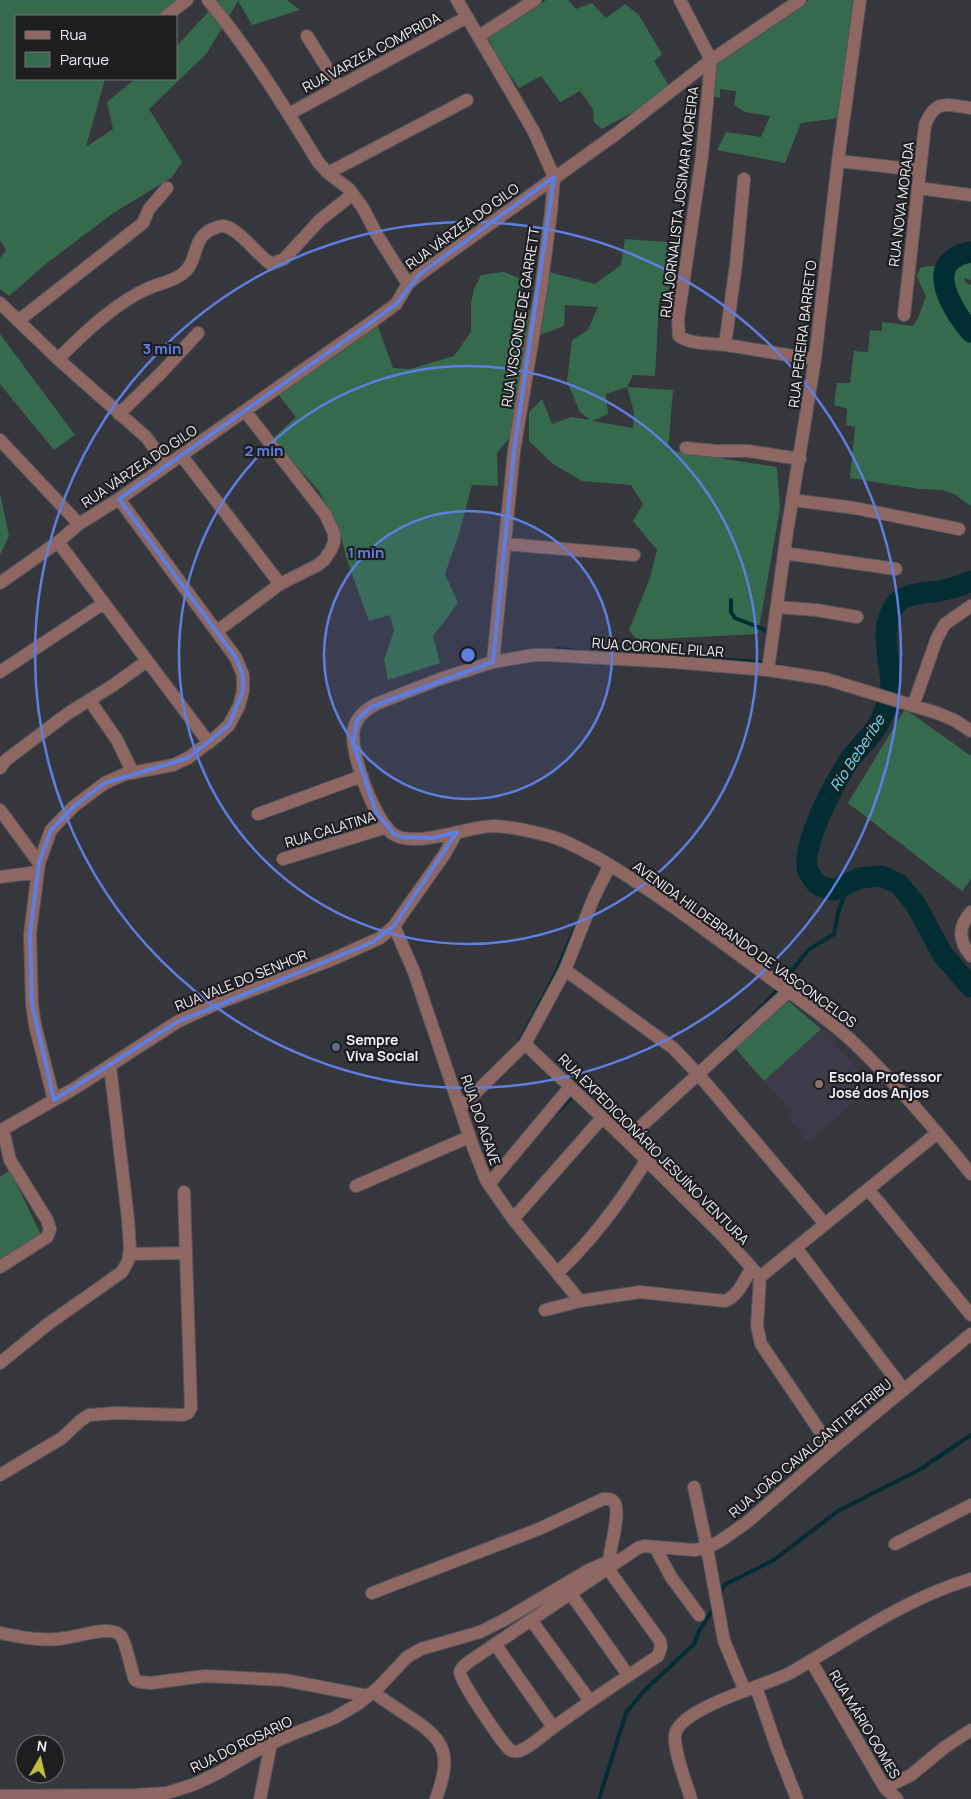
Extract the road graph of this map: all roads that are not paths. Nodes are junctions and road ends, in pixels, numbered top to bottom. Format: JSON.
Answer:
{"nodes":[{"id":1,"x":187,"y":0,"type":"edge"},
{"id":2,"x":208,"y":0,"type":"edge"},
{"id":3,"x":457,"y":0,"type":"edge"},
{"id":4,"x":535,"y":0,"type":"edge"},
{"id":5,"x":680,"y":0,"type":"edge"},
{"id":6,"x":800,"y":0,"type":"edge"},
{"id":7,"x":860,"y":0,"type":"edge"},
{"id":8,"x":167,"y":15,"type":"edge"},
{"id":9,"x":467,"y":16,"type":"junction"},
{"id":10,"x":307,"y":36,"type":"dead end"},
{"id":11,"x":479,"y":36,"type":"junction"},
{"id":12,"x":711,"y":60,"type":"junction"},
{"id":13,"x":339,"y":87,"type":"junction"},
{"id":14,"x":467,"y":100,"type":"dead end"},
{"id":15,"x":971,"y":108,"type":"edge"},
{"id":16,"x":289,"y":114,"type":"junction"},
{"id":17,"x":838,"y":161,"type":"junction"},
{"id":18,"x":919,"y":170,"type":"junction"},
{"id":19,"x":328,"y":173,"type":"junction"},
{"id":20,"x":554,"y":177,"type":"junction"},
{"id":21,"x":744,"y":179,"type":"dead end"},
{"id":22,"x":167,"y":188,"type":"dead end"},
{"id":23,"x":918,"y":188,"type":"junction"},
{"id":24,"x":352,"y":194,"type":"junction"},
{"id":25,"x":971,"y":194,"type":"edge"},
{"id":26,"x":408,"y":284,"type":"junction"},
{"id":27,"x":0,"y":303,"type":"edge"},
{"id":28,"x":904,"y":315,"type":"dead end"},
{"id":29,"x":18,"y":321,"type":"junction"},
{"id":30,"x":198,"y":333,"type":"dead end"},
{"id":31,"x":725,"y":345,"type":"junction"},
{"id":32,"x":58,"y":359,"type":"junction"},
{"id":33,"x":815,"y":360,"type":"junction"},
{"id":34,"x":245,"y":411,"type":"junction"},
{"id":35,"x":119,"y":414,"type":"junction"},
{"id":36,"x":0,"y":440,"type":"edge"},
{"id":37,"x":686,"y":448,"type":"dead end"},
{"id":38,"x":181,"y":455,"type":"junction"},
{"id":39,"x":800,"y":459,"type":"junction"},
{"id":40,"x":167,"y":465,"type":"junction"},
{"id":41,"x":119,"y":500,"type":"junction"},
{"id":42,"x":792,"y":500,"type":"junction"},
{"id":43,"x":79,"y":524,"type":"junction"},
{"id":44,"x":959,"y":529,"type":"dead end"},
{"id":45,"x":58,"y":542,"type":"junction"},
{"id":46,"x":506,"y":544,"type":"junction"},
{"id":47,"x":784,"y":553,"type":"junction"},
{"id":48,"x":634,"y":555,"type":"dead end"},
{"id":49,"x":896,"y":569,"type":"dead end"},
{"id":50,"x":0,"y":583,"type":"edge"},
{"id":51,"x":280,"y":584,"type":"junction"},
{"id":52,"x":104,"y":603,"type":"junction"},
{"id":53,"x":971,"y":606,"type":"edge"},
{"id":54,"x":777,"y":607,"type":"junction"},
{"id":55,"x":857,"y":617,"type":"dead end"},
{"id":56,"x":217,"y":631,"type":"junction"},
{"id":57,"x":147,"y":661,"type":"junction"},
{"id":58,"x":493,"y":662,"type":"junction"},
{"id":59,"x":768,"y":670,"type":"junction"},
{"id":60,"x":0,"y":672,"type":"edge"},
{"id":61,"x":90,"y":701,"type":"junction"},
{"id":62,"x":912,"y":706,"type":"junction"},
{"id":63,"x":971,"y":731,"type":"edge"},
{"id":64,"x":209,"y":743,"type":"junction"},
{"id":65,"x":2,"y":760,"type":"edge"},
{"id":66,"x":133,"y":773,"type":"junction"},
{"id":67,"x":362,"y":776,"type":"junction"},
{"id":68,"x":0,"y":810,"type":"edge"},
{"id":69,"x":258,"y":814,"type":"dead end"},
{"id":70,"x":390,"y":831,"type":"junction"},
{"id":71,"x":457,"y":832,"type":"junction"},
{"id":72,"x":283,"y":859,"type":"dead end"},
{"id":73,"x":610,"y":865,"type":"junction"},
{"id":74,"x":38,"y":868,"type":"junction"},
{"id":75,"x":0,"y":877,"type":"edge"},
{"id":76,"x":971,"y":912,"type":"edge"},
{"id":77,"x":394,"y":926,"type":"junction"},
{"id":78,"x":971,"y":956,"type":"edge"},
{"id":79,"x":565,"y":970,"type":"junction"},
{"id":80,"x":788,"y":990,"type":"junction"},
{"id":81,"x":525,"y":1044,"type":"junction"},
{"id":82,"x":110,"y":1066,"type":"junction"},
{"id":83,"x":699,"y":1074,"type":"junction"},
{"id":84,"x":570,"y":1087,"type":"junction"},
{"id":85,"x":54,"y":1100,"type":"junction"},
{"id":86,"x":460,"y":1108,"type":"junction"},
{"id":87,"x":602,"y":1118,"type":"junction"},
{"id":88,"x":2,"y":1131,"type":"edge"},
{"id":89,"x":936,"y":1134,"type":"junction"},
{"id":90,"x":469,"y":1137,"type":"junction"},
{"id":91,"x":626,"y":1140,"type":"junction"},
{"id":92,"x":646,"y":1161,"type":"junction"},
{"id":93,"x":971,"y":1174,"type":"edge"},
{"id":94,"x":489,"y":1184,"type":"junction"},
{"id":95,"x":356,"y":1186,"type":"dead end"},
{"id":96,"x":868,"y":1189,"type":"junction"},
{"id":97,"x":184,"y":1192,"type":"dead end"},
{"id":98,"x":513,"y":1219,"type":"junction"},
{"id":99,"x":826,"y":1224,"type":"junction"},
{"id":100,"x":796,"y":1248,"type":"junction"},
{"id":101,"x":185,"y":1253,"type":"junction"},
{"id":102,"x":128,"y":1258,"type":"junction"},
{"id":103,"x":0,"y":1266,"type":"edge"},
{"id":104,"x":558,"y":1272,"type":"junction"},
{"id":105,"x":755,"y":1273,"type":"junction"},
{"id":106,"x":580,"y":1301,"type":"junction"},
{"id":107,"x":545,"y":1310,"type":"dead end"},
{"id":108,"x":971,"y":1315,"type":"edge"},
{"id":109,"x":971,"y":1334,"type":"edge"},
{"id":110,"x":0,"y":1363,"type":"edge"},
{"id":111,"x":904,"y":1390,"type":"junction"},
{"id":112,"x":832,"y":1449,"type":"junction"},
{"id":113,"x":0,"y":1475,"type":"edge"},
{"id":114,"x":694,"y":1487,"type":"dead end"},
{"id":115,"x":971,"y":1505,"type":"edge"},
{"id":116,"x":895,"y":1544,"type":"dead end"},
{"id":117,"x":654,"y":1547,"type":"junction"},
{"id":118,"x":707,"y":1548,"type":"junction"},
{"id":119,"x":608,"y":1565,"type":"junction"},
{"id":120,"x":971,"y":1579,"type":"edge"},
{"id":121,"x":372,"y":1594,"type":"dead end"},
{"id":122,"x":571,"y":1594,"type":"junction"},
{"id":123,"x":698,"y":1616,"type":"dead end"},
{"id":124,"x":531,"y":1620,"type":"junction"},
{"id":125,"x":0,"y":1633,"type":"edge"},
{"id":126,"x":495,"y":1644,"type":"junction"},
{"id":127,"x":811,"y":1661,"type":"junction"},
{"id":128,"x":628,"y":1676,"type":"junction"},
{"id":129,"x":751,"y":1689,"type":"junction"},
{"id":130,"x":370,"y":1694,"type":"junction"},
{"id":131,"x":590,"y":1701,"type":"junction"},
{"id":132,"x":552,"y":1727,"type":"junction"},
{"id":133,"x":971,"y":1730,"type":"edge"},
{"id":134,"x":271,"y":1743,"type":"junction"},
{"id":135,"x":885,"y":1788,"type":"junction"},
{"id":136,"x":181,"y":1794,"type":"edge"},
{"id":137,"x":5,"y":1797,"type":"edge"},
{"id":138,"x":99,"y":1797,"type":"edge"},
{"id":139,"x":793,"y":1798,"type":"edge"},
{"id":140,"x":260,"y":1799,"type":"edge"},
{"id":141,"x":436,"y":1799,"type":"edge"},
{"id":142,"x":691,"y":1799,"type":"edge"},
{"id":143,"x":897,"y":1799,"type":"edge"}],
"edges":[{"from":1,"to":8,"type":"street"},
{"from":2,"to":16,"type":"street"},
{"from":3,"to":9,"type":"street","name":"RUA VISCONDE DE GARRETT"},
{"from":4,"to":11,"type":"street"},
{"from":5,"to":12,"type":"street"},
{"from":6,"to":12,"type":"street","name":"RUA VÁRZEA DO GILO"},
{"from":7,"to":17,"type":"street","name":"RUA PEREIRA BARRETO"},
{"from":9,"to":11,"type":"street","name":"RUA VISCONDE DE GARRETT"},
{"from":9,"to":13,"type":"street","name":"RUA VARZEA COMPRIDA"},
{"from":10,"to":13,"type":"street"},
{"from":11,"to":20,"type":"street","name":"RUA VISCONDE DE GARRETT"},
{"from":12,"to":20,"type":"street","name":"RUA VÁRZEA DO GILO"},
{"from":12,"to":31,"type":"street","name":"RUA JORNALISTA JOSIMAR MOREIRA"},
{"from":13,"to":16,"type":"street","name":"RUA VARZEA COMPRIDA"},
{"from":14,"to":19,"type":"street"},
{"from":15,"to":18,"type":"street","name":"RUA NOVA MORADA"},
{"from":16,"to":19,"type":"street"},
{"from":17,"to":18,"type":"street"},
{"from":17,"to":33,"type":"street","name":"RUA PEREIRA BARRETO"},
{"from":18,"to":23,"type":"street","name":"RUA NOVA MORADA"},
{"from":19,"to":24,"type":"street"},
{"from":20,"to":26,"type":"street","name":"RUA VÁRZEA DO GILO"},
{"from":20,"to":46,"type":"street","name":"RUA VISCONDE DE GARRETT"},
{"from":21,"to":31,"type":"street"},
{"from":22,"to":29,"type":"street"},
{"from":23,"to":25,"type":"street"},
{"from":23,"to":28,"type":"street","name":"RUA NOVA MORADA"},
{"from":24,"to":26,"type":"street"},
{"from":24,"to":32,"type":"street"},
{"from":26,"to":34,"type":"street","name":"RUA VÁRZEA DO GILO"},
{"from":27,"to":29,"type":"street"},
{"from":29,"to":32,"type":"street"},
{"from":30,"to":35,"type":"street"},
{"from":31,"to":33,"type":"street","name":"RUA JORNALISTA JOSIMAR MOREIRA"},
{"from":32,"to":35,"type":"street"},
{"from":33,"to":39,"type":"street","name":"RUA PEREIRA BARRETO"},
{"from":34,"to":38,"type":"street","name":"RUA VÁRZEA DO GILO"},
{"from":34,"to":51,"type":"street"},
{"from":35,"to":40,"type":"street"},
{"from":36,"to":43,"type":"street"},
{"from":37,"to":39,"type":"street"},
{"from":38,"to":40,"type":"street","name":"RUA VÁRZEA DO GILO"},
{"from":38,"to":51,"type":"street"},
{"from":39,"to":42,"type":"street","name":"RUA PEREIRA BARRETO"},
{"from":40,"to":41,"type":"street","name":"RUA VÁRZEA DO GILO"},
{"from":41,"to":43,"type":"street","name":"RUA VÁRZEA DO GILO"},
{"from":41,"to":56,"type":"street"},
{"from":42,"to":44,"type":"street"},
{"from":42,"to":47,"type":"street","name":"RUA PEREIRA BARRETO"},
{"from":43,"to":45,"type":"street","name":"RUA VÁRZEA DO GILO"},
{"from":45,"to":50,"type":"street","name":"RUA VÁRZEA DO GILO"},
{"from":45,"to":52,"type":"street"},
{"from":46,"to":48,"type":"street"},
{"from":46,"to":58,"type":"street","name":"RUA VISCONDE DE GARRETT"},
{"from":47,"to":49,"type":"street"},
{"from":47,"to":54,"type":"street","name":"RUA PEREIRA BARRETO"},
{"from":51,"to":56,"type":"street"},
{"from":52,"to":57,"type":"street"},
{"from":52,"to":60,"type":"street"},
{"from":53,"to":62,"type":"street"},
{"from":54,"to":55,"type":"street"},
{"from":54,"to":59,"type":"street","name":"RUA PEREIRA BARRETO"},
{"from":56,"to":64,"type":"street"},
{"from":57,"to":61,"type":"street"},
{"from":57,"to":64,"type":"street"},
{"from":58,"to":59,"type":"street","name":"RUA CORONEL PILAR"},
{"from":58,"to":67,"type":"street","name":"RUA CORONEL PILAR"},
{"from":59,"to":62,"type":"street","name":"RUA CORONEL PILAR"},
{"from":61,"to":65,"type":"street"},
{"from":61,"to":66,"type":"street"},
{"from":62,"to":63,"type":"street","name":"RUA CORONEL PILAR"},
{"from":64,"to":66,"type":"street"},
{"from":66,"to":74,"type":"street"},
{"from":67,"to":69,"type":"street"},
{"from":67,"to":70,"type":"street"},
{"from":68,"to":74,"type":"street"},
{"from":70,"to":71,"type":"street","name":"AVENIDA HILDEBRANDO DE VASCONCELOS"},
{"from":70,"to":72,"type":"street","name":"RUA CALATINA"},
{"from":71,"to":73,"type":"street","name":"AVENIDA HILDEBRANDO DE VASCONCELOS"},
{"from":71,"to":77,"type":"street","name":"RUA VALE DO SENHOR"},
{"from":73,"to":79,"type":"street"},
{"from":73,"to":80,"type":"street","name":"AVENIDA HILDEBRANDO DE VASCONCELOS"},
{"from":74,"to":75,"type":"street"},
{"from":74,"to":85,"type":"street"},
{"from":76,"to":78,"type":"street"},
{"from":77,"to":82,"type":"street","name":"RUA VALE DO SENHOR"},
{"from":77,"to":86,"type":"street","name":"RUA DO AGAVE"},
{"from":79,"to":81,"type":"street"},
{"from":79,"to":83,"type":"street"},
{"from":80,"to":83,"type":"street"},
{"from":80,"to":89,"type":"street","name":"AVENIDA HILDEBRANDO DE VASCONCELOS"},
{"from":81,"to":84,"type":"street","name":"RUA EXPEDICIONÁRIO JESUÍNO VENTURA"},
{"from":81,"to":86,"type":"street"},
{"from":82,"to":85,"type":"street","name":"RUA VALE DO SENHOR"},
{"from":82,"to":102,"type":"street"},
{"from":83,"to":91,"type":"street"},
{"from":83,"to":99,"type":"street"},
{"from":84,"to":87,"type":"street","name":"RUA EXPEDICIONÁRIO JESUÍNO VENTURA"},
{"from":84,"to":94,"type":"street"},
{"from":85,"to":88,"type":"street","name":"RUA VALE DO SENHOR"},
{"from":86,"to":90,"type":"street","name":"RUA DO AGAVE"},
{"from":87,"to":91,"type":"street","name":"RUA EXPEDICIONÁRIO JESUÍNO VENTURA"},
{"from":87,"to":98,"type":"street"},
{"from":88,"to":103,"type":"street"},
{"from":89,"to":93,"type":"street","name":"AVENIDA HILDEBRANDO DE VASCONCELOS"},
{"from":89,"to":96,"type":"street"},
{"from":90,"to":94,"type":"street","name":"RUA DO AGAVE"},
{"from":90,"to":95,"type":"street"},
{"from":91,"to":92,"type":"street","name":"RUA EXPEDICIONÁRIO JESUÍNO VENTURA"},
{"from":92,"to":104,"type":"street"},
{"from":92,"to":105,"type":"street","name":"RUA EXPEDICIONÁRIO JESUÍNO VENTURA"},
{"from":94,"to":98,"type":"street","name":"RUA DO AGAVE"},
{"from":96,"to":99,"type":"street"},
{"from":96,"to":108,"type":"street"},
{"from":97,"to":101,"type":"street"},
{"from":98,"to":104,"type":"street","name":"RUA DO AGAVE"},
{"from":99,"to":100,"type":"street"},
{"from":100,"to":105,"type":"street"},
{"from":100,"to":111,"type":"street"},
{"from":101,"to":102,"type":"street"},
{"from":101,"to":113,"type":"street"},
{"from":102,"to":110,"type":"street"},
{"from":104,"to":106,"type":"street","name":"RUA DO AGAVE"},
{"from":105,"to":106,"type":"street"},
{"from":105,"to":112,"type":"street"},
{"from":106,"to":107,"type":"street"},
{"from":109,"to":111,"type":"street","name":"RUA JOÃO CAVALCANTI PETRIBU"},
{"from":111,"to":112,"type":"street","name":"RUA JOÃO CAVALCANTI PETRIBU"},
{"from":112,"to":118,"type":"street","name":"RUA JOÃO CAVALCANTI PETRIBU"},
{"from":114,"to":118,"type":"street"},
{"from":115,"to":116,"type":"street"},
{"from":117,"to":118,"type":"street"},
{"from":117,"to":119,"type":"street"},
{"from":117,"to":123,"type":"street"},
{"from":118,"to":129,"type":"street"},
{"from":119,"to":121,"type":"street"},
{"from":119,"to":122,"type":"street"},
{"from":119,"to":128,"type":"street"},
{"from":119,"to":130,"type":"street","name":"RUA DO ROSARIO"},
{"from":120,"to":127,"type":"street"},
{"from":122,"to":124,"type":"street"},
{"from":122,"to":128,"type":"street"},
{"from":124,"to":126,"type":"street"},
{"from":124,"to":131,"type":"street"},
{"from":125,"to":130,"type":"street"},
{"from":126,"to":132,"type":"street"},
{"from":126,"to":132,"type":"street"},
{"from":127,"to":129,"type":"street"},
{"from":127,"to":135,"type":"street","name":"RUA MÁRIO GOMES"},
{"from":128,"to":131,"type":"street"},
{"from":129,"to":139,"type":"street"},
{"from":129,"to":142,"type":"street"},
{"from":130,"to":134,"type":"street","name":"RUA DO ROSARIO"},
{"from":130,"to":141,"type":"street"},
{"from":131,"to":132,"type":"street"},
{"from":133,"to":135,"type":"street"},
{"from":134,"to":136,"type":"street","name":"RUA DO ROSARIO"},
{"from":134,"to":140,"type":"street"},
{"from":135,"to":143,"type":"street","name":"RUA MÁRIO GOMES"},
{"from":136,"to":138,"type":"street","name":"RUA DO ROSARIO"},
{"from":137,"to":138,"type":"street","name":"RUA DO ROSARIO"}]}
